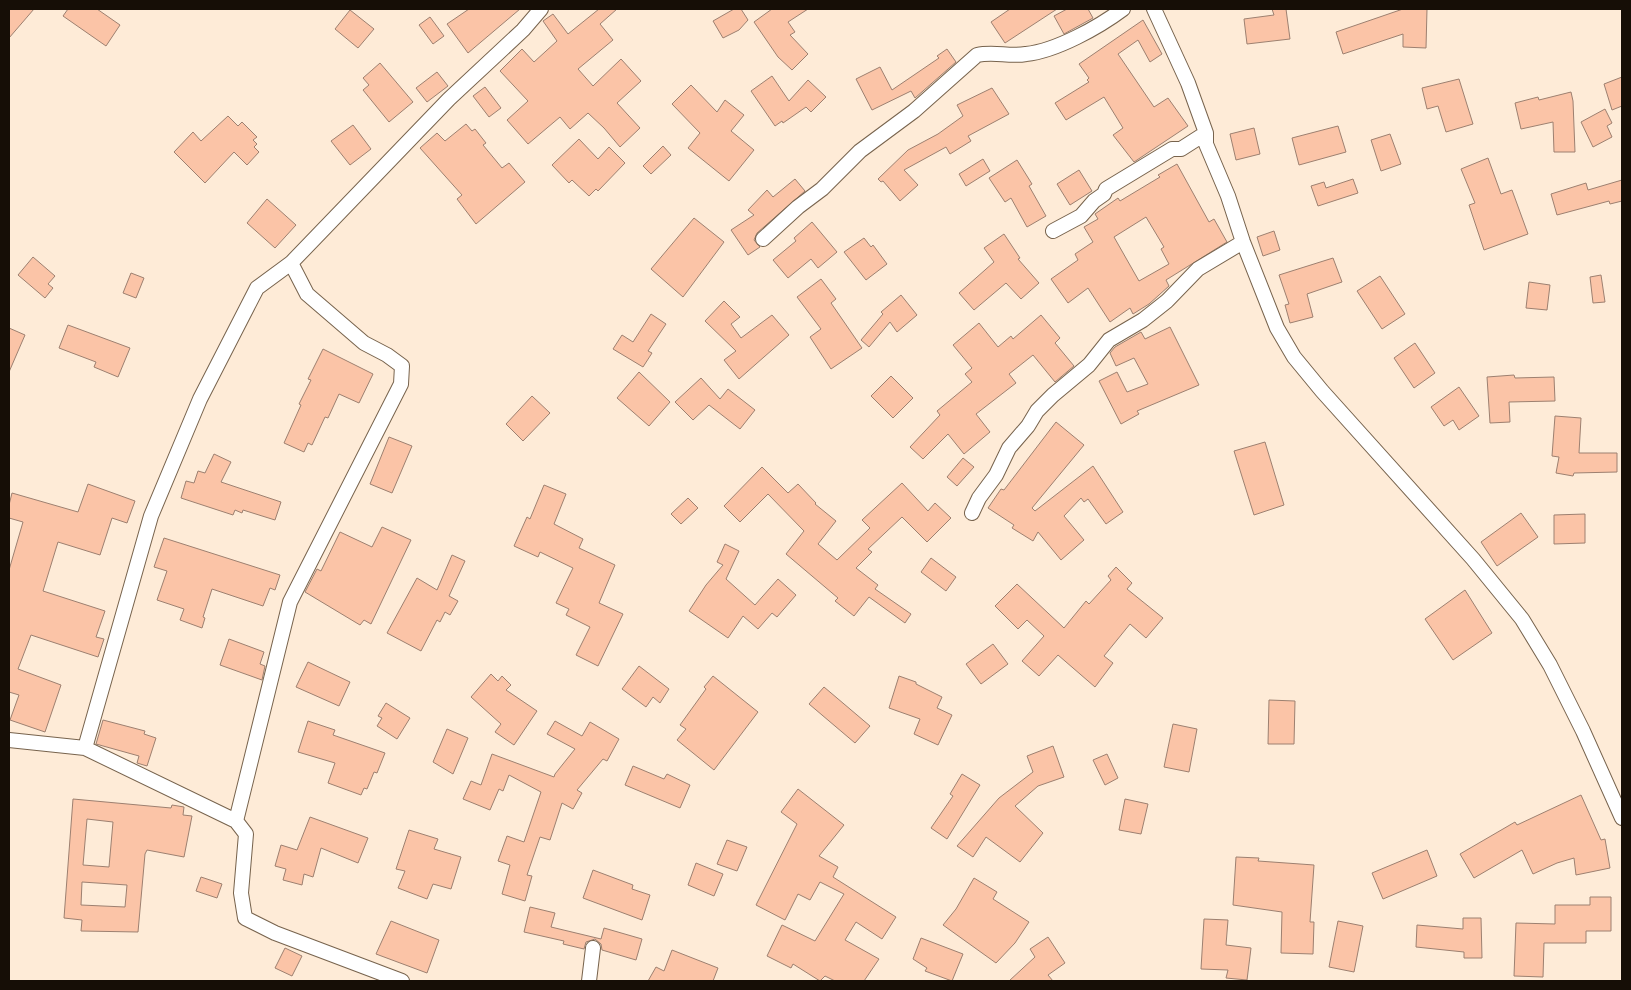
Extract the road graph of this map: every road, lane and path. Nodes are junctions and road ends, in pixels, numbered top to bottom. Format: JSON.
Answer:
{"nodes":[{"id":1,"x":541,"y":9,"type":"edge"},
{"id":2,"x":1123,"y":9,"type":"edge"},
{"id":3,"x":1154,"y":9,"type":"edge"},
{"id":4,"x":1206,"y":134,"type":"junction"},
{"id":5,"x":1053,"y":231,"type":"dead end"},
{"id":6,"x":763,"y":239,"type":"dead end"},
{"id":7,"x":1243,"y":242,"type":"junction"},
{"id":8,"x":291,"y":264,"type":"junction"},
{"id":9,"x":972,"y":513,"type":"dead end"},
{"id":10,"x":9,"y":740,"type":"edge"},
{"id":11,"x":85,"y":748,"type":"junction"},
{"id":12,"x":1622,"y":818,"type":"edge"},
{"id":13,"x":236,"y":821,"type":"junction"},
{"id":14,"x":593,"y":948,"type":"dead end"},
{"id":15,"x":402,"y":981,"type":"edge"},
{"id":16,"x":589,"y":981,"type":"edge"}],
"edges":[{"from":1,"to":8,"type":"street"},
{"from":2,"to":6,"type":"street"},
{"from":3,"to":4,"type":"street"},
{"from":4,"to":5,"type":"street"},
{"from":4,"to":7,"type":"street"},
{"from":7,"to":9,"type":"street"},
{"from":7,"to":12,"type":"street"},
{"from":8,"to":11,"type":"street"},
{"from":8,"to":13,"type":"street"},
{"from":10,"to":11,"type":"street"},
{"from":11,"to":13,"type":"street"},
{"from":13,"to":15,"type":"street"},
{"from":14,"to":16,"type":"street"}]}
